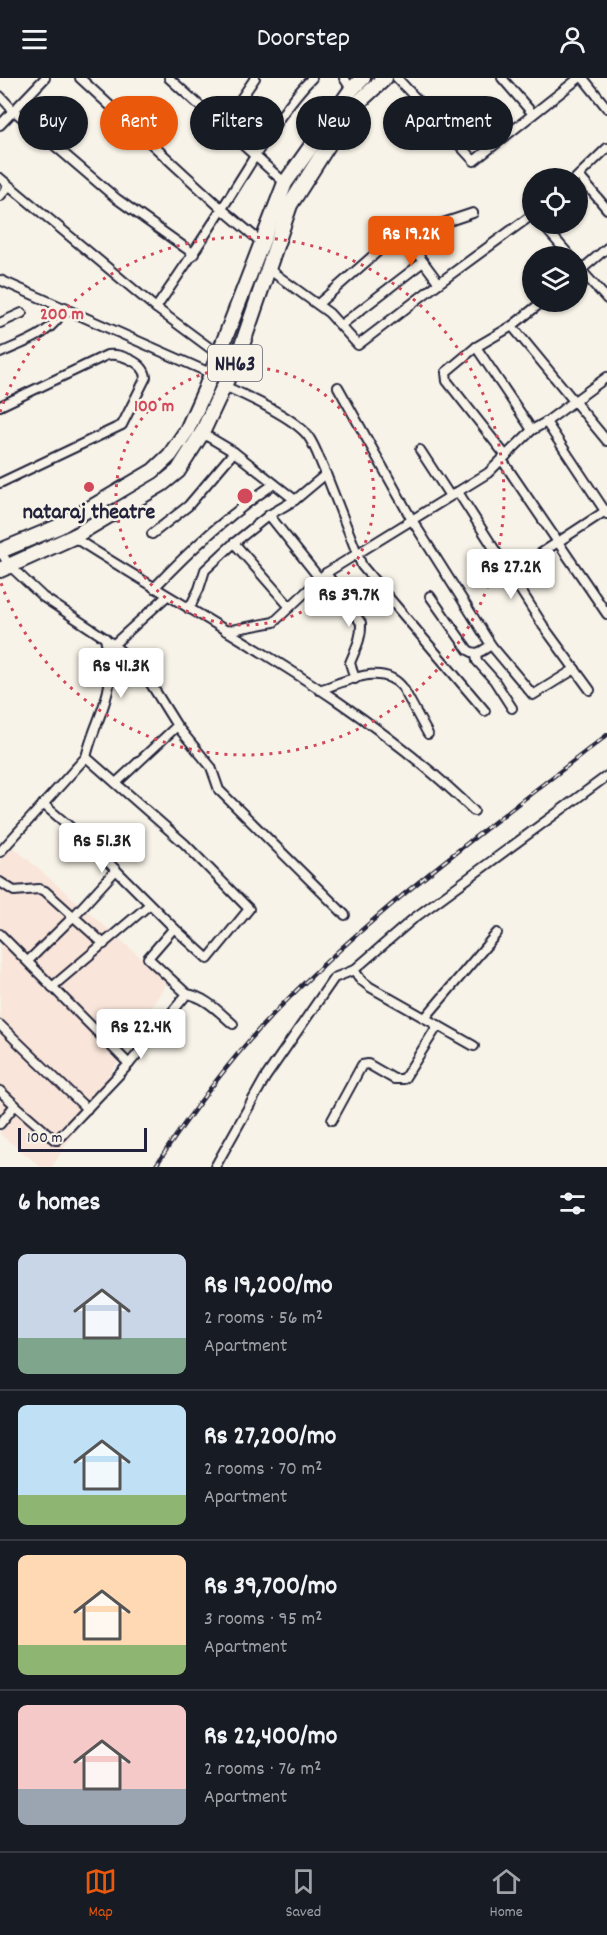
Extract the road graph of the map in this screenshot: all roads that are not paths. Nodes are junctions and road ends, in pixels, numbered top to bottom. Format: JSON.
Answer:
{"nodes":[{"id":1,"x":45,"y":78,"type":"edge"},
{"id":2,"x":80,"y":78,"type":"edge"},
{"id":3,"x":169,"y":78,"type":"edge"},
{"id":4,"x":255,"y":78,"type":"edge"},
{"id":5,"x":312,"y":78,"type":"edge"},
{"id":6,"x":363,"y":78,"type":"edge"},
{"id":7,"x":385,"y":78,"type":"edge"},
{"id":8,"x":397,"y":78,"type":"edge"},
{"id":9,"x":502,"y":78,"type":"edge"},
{"id":10,"x":581,"y":78,"type":"edge"},
{"id":11,"x":347,"y":84,"type":"edge"},
{"id":12,"x":0,"y":96,"type":"edge"},
{"id":13,"x":243,"y":96,"type":"edge"},
{"id":14,"x":358,"y":96,"type":"edge"},
{"id":15,"x":365,"y":96,"type":"edge"},
{"id":16,"x":190,"y":97,"type":"edge"},
{"id":17,"x":607,"y":108,"type":"edge"},
{"id":18,"x":13,"y":110,"type":"junction"},
{"id":19,"x":533,"y":114,"type":"junction"},
{"id":20,"x":0,"y":124,"type":"edge"},
{"id":21,"x":607,"y":148,"type":"edge"},
{"id":22,"x":248,"y":150,"type":"edge"},
{"id":23,"x":325,"y":150,"type":"edge"},
{"id":24,"x":255,"y":157,"type":"junction"},
{"id":25,"x":586,"y":168,"type":"edge"},
{"id":26,"x":0,"y":178,"type":"edge"},
{"id":27,"x":285,"y":183,"type":"junction"},
{"id":28,"x":9,"y":186,"type":"junction"},
{"id":29,"x":588,"y":189,"type":"edge"},
{"id":30,"x":0,"y":196,"type":"edge"},
{"id":31,"x":222,"y":209,"type":"junction"},
{"id":32,"x":607,"y":210,"type":"edge"},
{"id":33,"x":473,"y":213,"type":"dead end"},
{"id":34,"x":522,"y":222,"type":"edge"},
{"id":35,"x":551,"y":234,"type":"edge"},
{"id":36,"x":404,"y":236,"type":"junction"},
{"id":37,"x":261,"y":242,"type":"junction"},
{"id":38,"x":561,"y":246,"type":"edge"},
{"id":39,"x":607,"y":248,"type":"edge"},
{"id":40,"x":194,"y":254,"type":"junction"},
{"id":41,"x":423,"y":262,"type":"junction"},
{"id":42,"x":588,"y":262,"type":"edge"},
{"id":43,"x":267,"y":268,"type":"junction"},
{"id":44,"x":588,"y":279,"type":"edge"},
{"id":45,"x":0,"y":281,"type":"edge"},
{"id":46,"x":439,"y":283,"type":"junction"},
{"id":47,"x":607,"y":299,"type":"edge"},
{"id":48,"x":318,"y":304,"type":"junction"},
{"id":49,"x":65,"y":307,"type":"junction"},
{"id":50,"x":156,"y":308,"type":"junction"},
{"id":51,"x":530,"y":312,"type":"edge"},
{"id":52,"x":22,"y":313,"type":"dead end"},
{"id":53,"x":0,"y":323,"type":"edge"},
{"id":54,"x":341,"y":325,"type":"junction"},
{"id":55,"x":512,"y":326,"type":"junction"},
{"id":56,"x":476,"y":347,"type":"junction"},
{"id":57,"x":0,"y":353,"type":"edge"},
{"id":58,"x":218,"y":354,"type":"junction"},
{"id":59,"x":210,"y":373,"type":"junction"},
{"id":60,"x":606,"y":380,"type":"edge"},
{"id":61,"x":224,"y":386,"type":"junction"},
{"id":62,"x":338,"y":387,"type":"dead end"},
{"id":63,"x":573,"y":401,"type":"junction"},
{"id":64,"x":0,"y":406,"type":"edge"},
{"id":65,"x":546,"y":422,"type":"junction"},
{"id":66,"x":532,"y":430,"type":"junction"},
{"id":67,"x":202,"y":432,"type":"junction"},
{"id":68,"x":607,"y":441,"type":"edge"},
{"id":69,"x":420,"y":450,"type":"dead end"},
{"id":70,"x":234,"y":452,"type":"junction"},
{"id":71,"x":504,"y":458,"type":"junction"},
{"id":72,"x":326,"y":474,"type":"junction"},
{"id":73,"x":0,"y":483,"type":"edge"},
{"id":74,"x":274,"y":484,"type":"junction"},
{"id":75,"x":458,"y":492,"type":"junction"},
{"id":76,"x":450,"y":496,"type":"junction"},
{"id":77,"x":295,"y":500,"type":"junction"},
{"id":78,"x":606,"y":512,"type":"edge"},
{"id":79,"x":269,"y":515,"type":"junction"},
{"id":80,"x":412,"y":520,"type":"junction"},
{"id":81,"x":152,"y":534,"type":"dead end"},
{"id":82,"x":73,"y":537,"type":"junction"},
{"id":83,"x":559,"y":542,"type":"junction"},
{"id":84,"x":234,"y":543,"type":"junction"},
{"id":85,"x":0,"y":551,"type":"edge"},
{"id":86,"x":355,"y":554,"type":"junction"},
{"id":87,"x":5,"y":568,"type":"edge"},
{"id":88,"x":509,"y":574,"type":"junction"},
{"id":89,"x":323,"y":576,"type":"junction"},
{"id":90,"x":154,"y":588,"type":"junction"},
{"id":91,"x":167,"y":596,"type":"junction"},
{"id":92,"x":430,"y":596,"type":"dead end"},
{"id":93,"x":290,"y":606,"type":"junction"},
{"id":94,"x":189,"y":609,"type":"junction"},
{"id":95,"x":607,"y":614,"type":"edge"},
{"id":96,"x":226,"y":631,"type":"junction"},
{"id":97,"x":105,"y":638,"type":"junction"},
{"id":98,"x":113,"y":645,"type":"junction"},
{"id":99,"x":491,"y":645,"type":"junction"},
{"id":100,"x":476,"y":654,"type":"junction"},
{"id":101,"x":575,"y":669,"type":"junction"},
{"id":102,"x":355,"y":679,"type":"junction"},
{"id":103,"x":319,"y":690,"type":"junction"},
{"id":104,"x":590,"y":690,"type":"dead end"},
{"id":105,"x":512,"y":708,"type":"dead end"},
{"id":106,"x":485,"y":711,"type":"dead end"},
{"id":107,"x":177,"y":726,"type":"junction"},
{"id":108,"x":428,"y":734,"type":"dead end"},
{"id":109,"x":86,"y":757,"type":"junction"},
{"id":110,"x":607,"y":776,"type":"edge"},
{"id":111,"x":116,"y":783,"type":"junction"},
{"id":112,"x":43,"y":804,"type":"junction"},
{"id":113,"x":474,"y":812,"type":"dead end"},
{"id":114,"x":0,"y":852,"type":"edge"},
{"id":115,"x":116,"y":870,"type":"junction"},
{"id":116,"x":0,"y":882,"type":"edge"},
{"id":117,"x":149,"y":905,"type":"junction"},
{"id":118,"x":345,"y":915,"type":"dead end"},
{"id":119,"x":74,"y":916,"type":"junction"},
{"id":120,"x":174,"y":928,"type":"junction"},
{"id":121,"x":497,"y":933,"type":"dead end"},
{"id":122,"x":0,"y":934,"type":"edge"},
{"id":123,"x":104,"y":944,"type":"junction"},
{"id":124,"x":28,"y":961,"type":"junction"},
{"id":125,"x":354,"y":969,"type":"junction"},
{"id":126,"x":52,"y":987,"type":"junction"},
{"id":127,"x":187,"y":994,"type":"junction"},
{"id":128,"x":426,"y":1018,"type":"junction"},
{"id":129,"x":233,"y":1024,"type":"dead end"},
{"id":130,"x":0,"y":1025,"type":"edge"},
{"id":131,"x":438,"y":1025,"type":"junction"},
{"id":132,"x":474,"y":1046,"type":"dead end"},
{"id":133,"x":129,"y":1064,"type":"junction"},
{"id":134,"x":0,"y":1091,"type":"edge"},
{"id":135,"x":15,"y":1105,"type":"junction"},
{"id":136,"x":87,"y":1109,"type":"junction"},
{"id":137,"x":332,"y":1119,"type":"dead end"},
{"id":138,"x":0,"y":1124,"type":"edge"},
{"id":139,"x":215,"y":1167,"type":"edge"}],
"edges":[{"from":1,"to":18,"type":"street"},
{"from":2,"to":31,"type":"street"},
{"from":3,"to":16,"type":"street"},
{"from":4,"to":13,"type":"street"},
{"from":5,"to":24,"type":"street"},
{"from":6,"to":11,"type":"highway","number":"NH63"},
{"from":7,"to":15,"type":"highway","number":"NH63"},
{"from":8,"to":19,"type":"street"},
{"from":9,"to":19,"type":"street"},
{"from":10,"to":17,"type":"street"},
{"from":10,"to":19,"type":"street"},
{"from":11,"to":14,"type":"street"},
{"from":11,"to":27,"type":"highway","number":"NH63"},
{"from":12,"to":18,"type":"street"},
{"from":18,"to":20,"type":"street"},
{"from":18,"to":40,"type":"street"},
{"from":21,"to":25,"type":"street"},
{"from":22,"to":24,"type":"street"},
{"from":23,"to":43,"type":"highway","number":"NH63"},
{"from":24,"to":27,"type":"street"},
{"from":24,"to":31,"type":"street"},
{"from":26,"to":28,"type":"street"},
{"from":27,"to":37,"type":"highway","number":"NH63"},
{"from":28,"to":30,"type":"street"},
{"from":28,"to":50,"type":"street"},
{"from":29,"to":32,"type":"street"},
{"from":31,"to":37,"type":"street"},
{"from":31,"to":40,"type":"street"},
{"from":33,"to":36,"type":"street"},
{"from":34,"to":46,"type":"street"},
{"from":35,"to":38,"type":"street"},
{"from":36,"to":41,"type":"street"},
{"from":36,"to":48,"type":"street"},
{"from":37,"to":58,"type":"highway","number":"NH63"},
{"from":39,"to":42,"type":"street"},
{"from":40,"to":50,"type":"street"},
{"from":41,"to":46,"type":"street"},
{"from":41,"to":54,"type":"street"},
{"from":43,"to":48,"type":"street"},
{"from":43,"to":61,"type":"highway","number":"NH63"},
{"from":44,"to":47,"type":"street"},
{"from":45,"to":49,"type":"street"},
{"from":46,"to":54,"type":"street"},
{"from":48,"to":54,"type":"street"},
{"from":49,"to":57,"type":"street"},
{"from":49,"to":59,"type":"street"},
{"from":50,"to":58,"type":"street"},
{"from":51,"to":55,"type":"street"},
{"from":52,"to":53,"type":"street"},
{"from":55,"to":56,"type":"street"},
{"from":55,"to":63,"type":"street"},
{"from":56,"to":66,"type":"street"},
{"from":56,"to":71,"type":"street"},
{"from":58,"to":59,"type":"highway","number":"NH63"},
{"from":59,"to":85,"type":"highway","number":"NH63"},
{"from":60,"to":63,"type":"street"},
{"from":61,"to":67,"type":"highway","number":"NH63"},
{"from":61,"to":72,"type":"street"},
{"from":62,"to":80,"type":"street"},
{"from":63,"to":65,"type":"street"},
{"from":63,"to":68,"type":"street"},
{"from":64,"to":73,"type":"street"},
{"from":65,"to":66,"type":"street"},
{"from":65,"to":78,"type":"street"},
{"from":66,"to":71,"type":"street"},
{"from":67,"to":70,"type":"street"},
{"from":67,"to":82,"type":"highway","number":"NH63"},
{"from":69,"to":76,"type":"street"},
{"from":70,"to":74,"type":"street"},
{"from":70,"to":81,"type":"street"},
{"from":71,"to":75,"type":"street"},
{"from":71,"to":83,"type":"street"},
{"from":72,"to":77,"type":"street"},
{"from":72,"to":86,"type":"street"},
{"from":74,"to":77,"type":"street"},
{"from":74,"to":90,"type":"street"},
{"from":75,"to":76,"type":"street"},
{"from":75,"to":88,"type":"street"},
{"from":76,"to":80,"type":"street"},
{"from":77,"to":79,"type":"street"},
{"from":78,"to":83,"type":"street"},
{"from":79,"to":84,"type":"street"},
{"from":79,"to":89,"type":"street"},
{"from":80,"to":86,"type":"street"},
{"from":80,"to":99,"type":"street"},
{"from":82,"to":87,"type":"highway","number":"NH63"},
{"from":82,"to":90,"type":"street"},
{"from":83,"to":88,"type":"street"},
{"from":83,"to":95,"type":"street"},
{"from":84,"to":93,"type":"street"},
{"from":84,"to":94,"type":"street"},
{"from":85,"to":87,"type":"street"},
{"from":86,"to":89,"type":"street"},
{"from":86,"to":106,"type":"street"},
{"from":87,"to":97,"type":"street"},
{"from":88,"to":101,"type":"street"},
{"from":89,"to":93,"type":"street"},
{"from":89,"to":102,"type":"street"},
{"from":90,"to":91,"type":"street"},
{"from":91,"to":94,"type":"street"},
{"from":91,"to":98,"type":"street"},
{"from":92,"to":100,"type":"street"},
{"from":93,"to":96,"type":"street"},
{"from":94,"to":96,"type":"street"},
{"from":96,"to":103,"type":"street"},
{"from":97,"to":98,"type":"street"},
{"from":97,"to":109,"type":"street"},
{"from":98,"to":107,"type":"street"},
{"from":99,"to":100,"type":"street"},
{"from":99,"to":101,"type":"street"},
{"from":100,"to":105,"type":"street"},
{"from":101,"to":104,"type":"street"},
{"from":102,"to":103,"type":"street"},
{"from":102,"to":108,"type":"street"},
{"from":103,"to":113,"type":"street"},
{"from":107,"to":111,"type":"street"},
{"from":107,"to":118,"type":"street"},
{"from":109,"to":111,"type":"street"},
{"from":109,"to":112,"type":"street"},
{"from":110,"to":125,"type":"street"},
{"from":111,"to":120,"type":"street"},
{"from":112,"to":114,"type":"street"},
{"from":112,"to":115,"type":"street"},
{"from":115,"to":117,"type":"street"},
{"from":115,"to":119,"type":"street"},
{"from":116,"to":119,"type":"street"},
{"from":117,"to":120,"type":"street"},
{"from":117,"to":123,"type":"street"},
{"from":119,"to":123,"type":"street"},
{"from":119,"to":124,"type":"street"},
{"from":120,"to":127,"type":"street"},
{"from":121,"to":128,"type":"street"},
{"from":122,"to":124,"type":"street"},
{"from":123,"to":126,"type":"street"},
{"from":124,"to":126,"type":"street"},
{"from":125,"to":128,"type":"street"},
{"from":125,"to":139,"type":"street"},
{"from":126,"to":133,"type":"street"},
{"from":127,"to":129,"type":"street"},
{"from":127,"to":133,"type":"street"},
{"from":128,"to":131,"type":"street"},
{"from":130,"to":136,"type":"street"},
{"from":131,"to":132,"type":"street"},
{"from":131,"to":137,"type":"street"},
{"from":133,"to":136,"type":"street"},
{"from":134,"to":135,"type":"street"},
{"from":135,"to":136,"type":"street"},
{"from":135,"to":138,"type":"street"}]}
